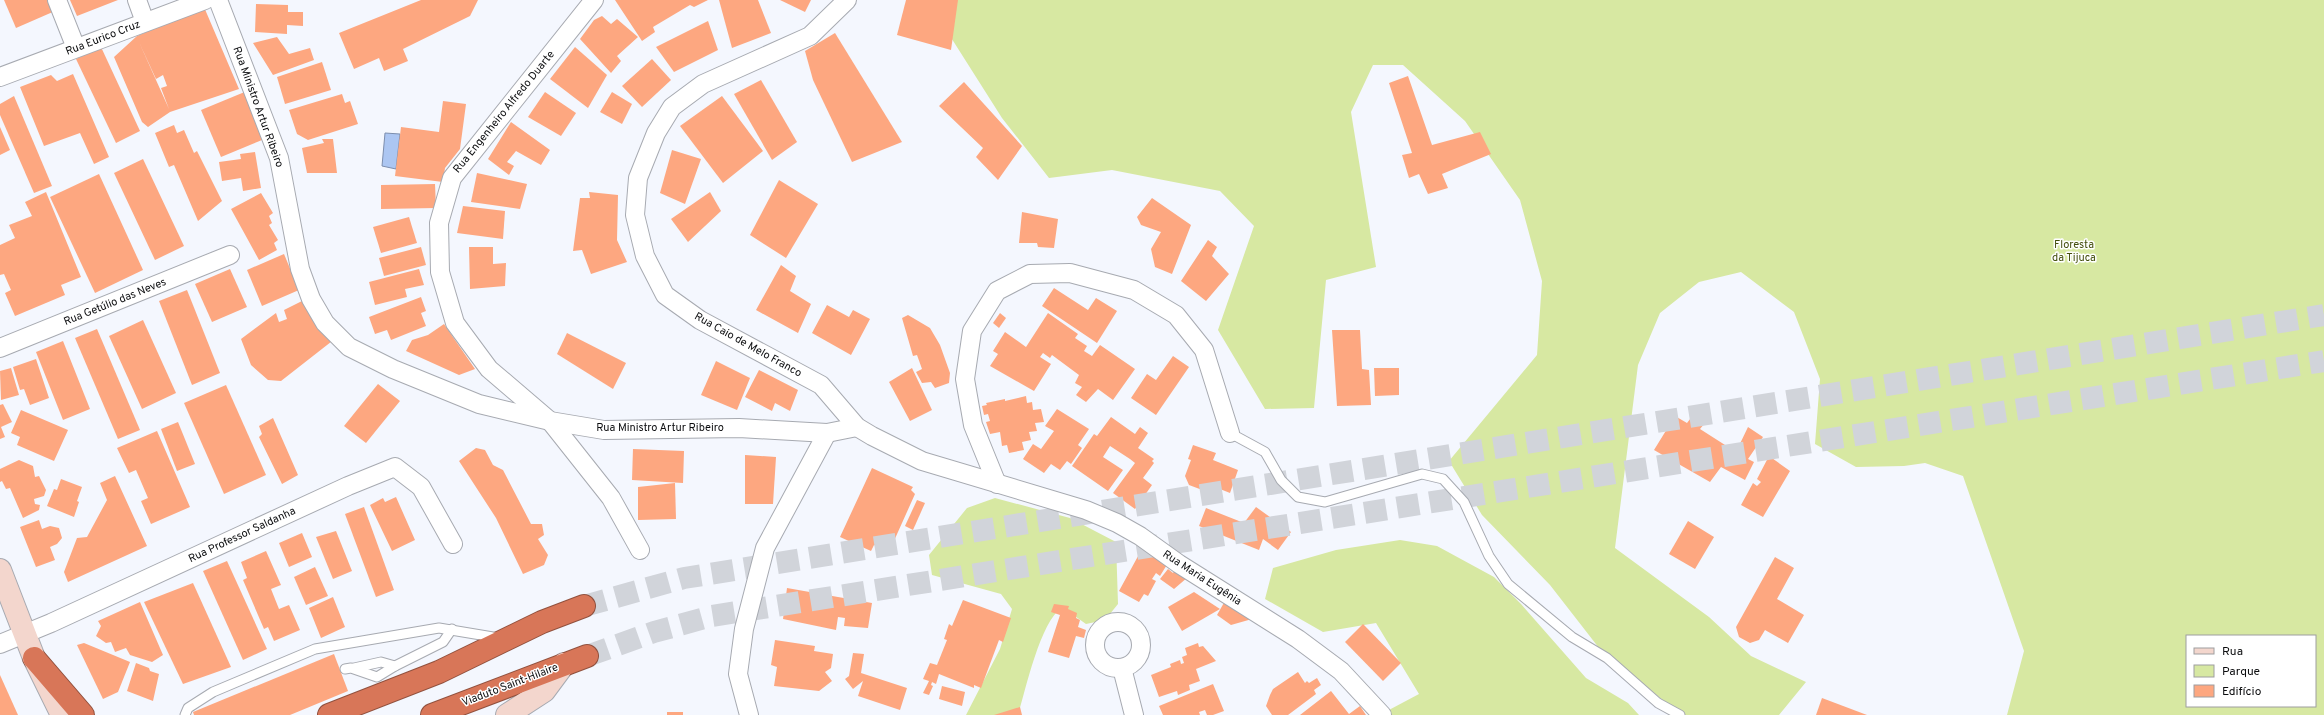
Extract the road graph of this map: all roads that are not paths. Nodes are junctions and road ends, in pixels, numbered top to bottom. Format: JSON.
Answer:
{"nodes":[{"id":1,"x":57,"y":0,"type":"edge"},
{"id":2,"x":137,"y":0,"type":"edge"},
{"id":3,"x":205,"y":0,"type":"edge"},
{"id":4,"x":218,"y":0,"type":"edge"},
{"id":5,"x":594,"y":0,"type":"edge"},
{"id":6,"x":847,"y":0,"type":"edge"},
{"id":7,"x":146,"y":22,"type":"junction"},
{"id":8,"x":76,"y":48,"type":"junction"},
{"id":9,"x":0,"y":77,"type":"edge"},
{"id":10,"x":230,"y":255,"type":"dead end"},
{"id":11,"x":0,"y":348,"type":"edge"},
{"id":12,"x":550,"y":421,"type":"junction"},
{"id":13,"x":857,"y":427,"type":"junction"},
{"id":14,"x":827,"y":433,"type":"junction"},
{"id":15,"x":1230,"y":433,"type":"joint"},
{"id":16,"x":997,"y":484,"type":"junction"},
{"id":17,"x":453,"y":544,"type":"dead end"},
{"id":18,"x":640,"y":550,"type":"dead end"},
{"id":19,"x":0,"y":570,"type":"edge"},
{"id":20,"x":584,"y":606,"type":"tunnel mouth"},
{"id":21,"x":452,"y":629,"type":"junction"},
{"id":22,"x":26,"y":634,"type":"junction"},
{"id":23,"x":504,"y":639,"type":"junction"},
{"id":24,"x":0,"y":644,"type":"edge"},
{"id":25,"x":587,"y":656,"type":"tunnel mouth"},
{"id":26,"x":34,"y":658,"type":"junction"},
{"id":27,"x":374,"y":663,"type":"junction"},
{"id":28,"x":564,"y":664,"type":"junction"},
{"id":29,"x":395,"y":666,"type":"junction"},
{"id":30,"x":1122,"y":668,"type":"dead end"},
{"id":31,"x":439,"y":672,"type":"junction"},
{"id":32,"x":368,"y":673,"type":"junction"},
{"id":33,"x":62,"y":715,"type":"edge"},
{"id":34,"x":83,"y":715,"type":"edge"},
{"id":35,"x":185,"y":715,"type":"edge"},
{"id":36,"x":329,"y":715,"type":"edge"},
{"id":37,"x":359,"y":715,"type":"edge"},
{"id":38,"x":432,"y":715,"type":"edge"},
{"id":39,"x":507,"y":715,"type":"edge"},
{"id":40,"x":749,"y":715,"type":"edge"},
{"id":41,"x":1134,"y":715,"type":"edge"},
{"id":42,"x":1382,"y":715,"type":"edge"},
{"id":43,"x":1680,"y":715,"type":"edge"}],
"edges":[{"from":1,"to":8,"type":"street"},
{"from":2,"to":7,"type":"street"},
{"from":3,"to":7,"type":"street","name":"Rua Eurico Cruz"},
{"from":4,"to":12,"type":"street","name":"Rua Ministro Artur Ribeiro"},
{"from":5,"to":12,"type":"street","name":"Rua Engenheiro Alfredo Duarte"},
{"from":6,"to":13,"type":"street","name":"Rua Caio de Melo Franco"},
{"from":7,"to":8,"type":"street","name":"Rua Eurico Cruz"},
{"from":8,"to":9,"type":"street","name":"Rua Eurico Cruz"},
{"from":10,"to":11,"type":"street","name":"Rua Getúlio das Neves"},
{"from":12,"to":14,"type":"street","name":"Rua Ministro Artur Ribeiro"},
{"from":12,"to":18,"type":"street","name":"Rua Engenheiro Alfredo Duarte"},
{"from":13,"to":14,"type":"street","name":"Rua Ministro Artur Ribeiro"},
{"from":13,"to":16,"type":"street","name":"Rua Caio de Melo Franco"},
{"from":14,"to":40,"type":"street"},
{"from":15,"to":16,"type":"street"},
{"from":15,"to":43,"type":"lane"},
{"from":16,"to":42,"type":"street","name":"Rua Maria Eugênia"},
{"from":17,"to":22,"type":"street","name":"Rua Professor Saldanha"},
{"from":19,"to":22,"type":"main road"},
{"from":20,"to":23,"type":"highway"},
{"from":21,"to":23,"type":"lane"},
{"from":21,"to":29,"type":"lane"},
{"from":21,"to":35,"type":"lane"},
{"from":22,"to":24,"type":"street","name":"Rua Professor Saldanha"},
{"from":22,"to":26,"type":"main road"},
{"from":23,"to":31,"type":"highway"},
{"from":25,"to":28,"type":"highway","name":"Viaduto Saint-Hilaire"},
{"from":26,"to":33,"type":"main road"},
{"from":26,"to":34,"type":"highway"},
{"from":27,"to":29,"type":"lane"},
{"from":27,"to":32,"type":"lane"},
{"from":27,"to":32,"type":"lane"},
{"from":28,"to":38,"type":"highway","name":"Viaduto Saint-Hilaire"},
{"from":28,"to":39,"type":"main road"},
{"from":29,"to":32,"type":"lane"},
{"from":30,"to":41,"type":"street"},
{"from":31,"to":36,"type":"highway"},
{"from":31,"to":37,"type":"highway"}]}
